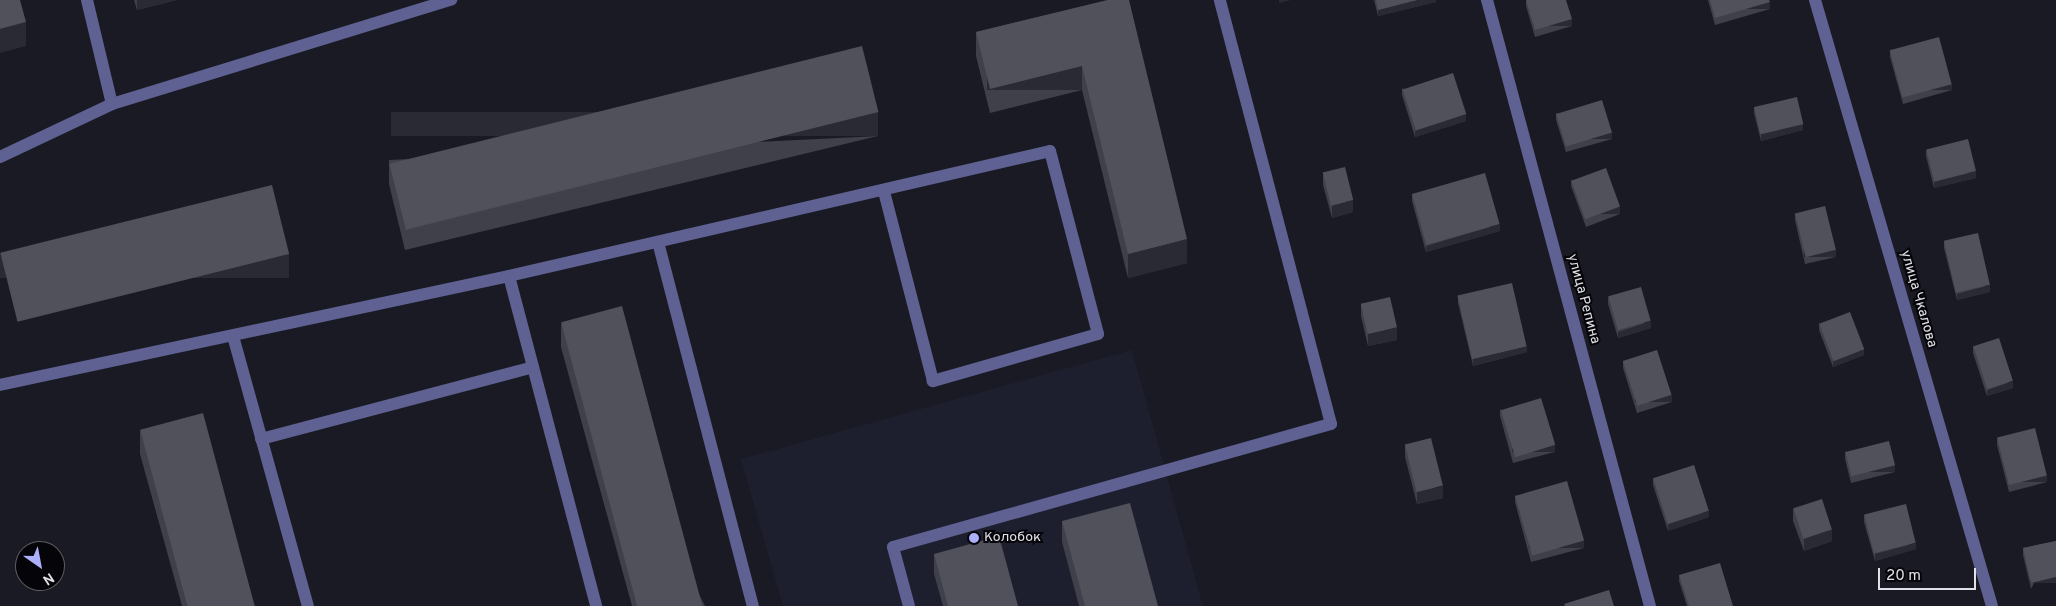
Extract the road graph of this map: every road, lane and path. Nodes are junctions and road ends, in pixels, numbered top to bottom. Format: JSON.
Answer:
{"nodes":[{"id":1,"x":87,"y":0,"type":"edge"},
{"id":2,"x":451,"y":0,"type":"edge"},
{"id":3,"x":1220,"y":0,"type":"edge"},
{"id":4,"x":1487,"y":0,"type":"edge"},
{"id":5,"x":1815,"y":0,"type":"edge"},
{"id":6,"x":112,"y":104,"type":"junction"},
{"id":7,"x":0,"y":157,"type":"edge"},
{"id":8,"x":884,"y":192,"type":"junction"},
{"id":9,"x":658,"y":242,"type":"junction"},
{"id":10,"x":509,"y":276,"type":"junction"},
{"id":11,"x":233,"y":336,"type":"junction"},
{"id":12,"x":533,"y":367,"type":"junction"},
{"id":13,"x":0,"y":385,"type":"edge"},
{"id":14,"x":261,"y":439,"type":"junction"},
{"id":15,"x":308,"y":606,"type":"edge"},
{"id":16,"x":596,"y":606,"type":"edge"},
{"id":17,"x":754,"y":606,"type":"edge"},
{"id":18,"x":909,"y":606,"type":"edge"},
{"id":19,"x":1650,"y":606,"type":"edge"},
{"id":20,"x":1992,"y":606,"type":"edge"}],
"edges":[{"from":1,"to":6,"type":"street"},
{"from":2,"to":6,"type":"street"},
{"from":3,"to":18,"type":"street"},
{"from":4,"to":19,"type":"street","name":"улица Репина"},
{"from":5,"to":20,"type":"street","name":"улица Чкалова"},
{"from":6,"to":7,"type":"street"},
{"from":8,"to":8,"type":"street"},
{"from":8,"to":9,"type":"street"},
{"from":9,"to":10,"type":"street"},
{"from":9,"to":17,"type":"street"},
{"from":10,"to":11,"type":"street"},
{"from":10,"to":12,"type":"street"},
{"from":11,"to":13,"type":"street"},
{"from":11,"to":14,"type":"street"},
{"from":12,"to":14,"type":"street"},
{"from":12,"to":16,"type":"street"},
{"from":14,"to":15,"type":"street"}]}
